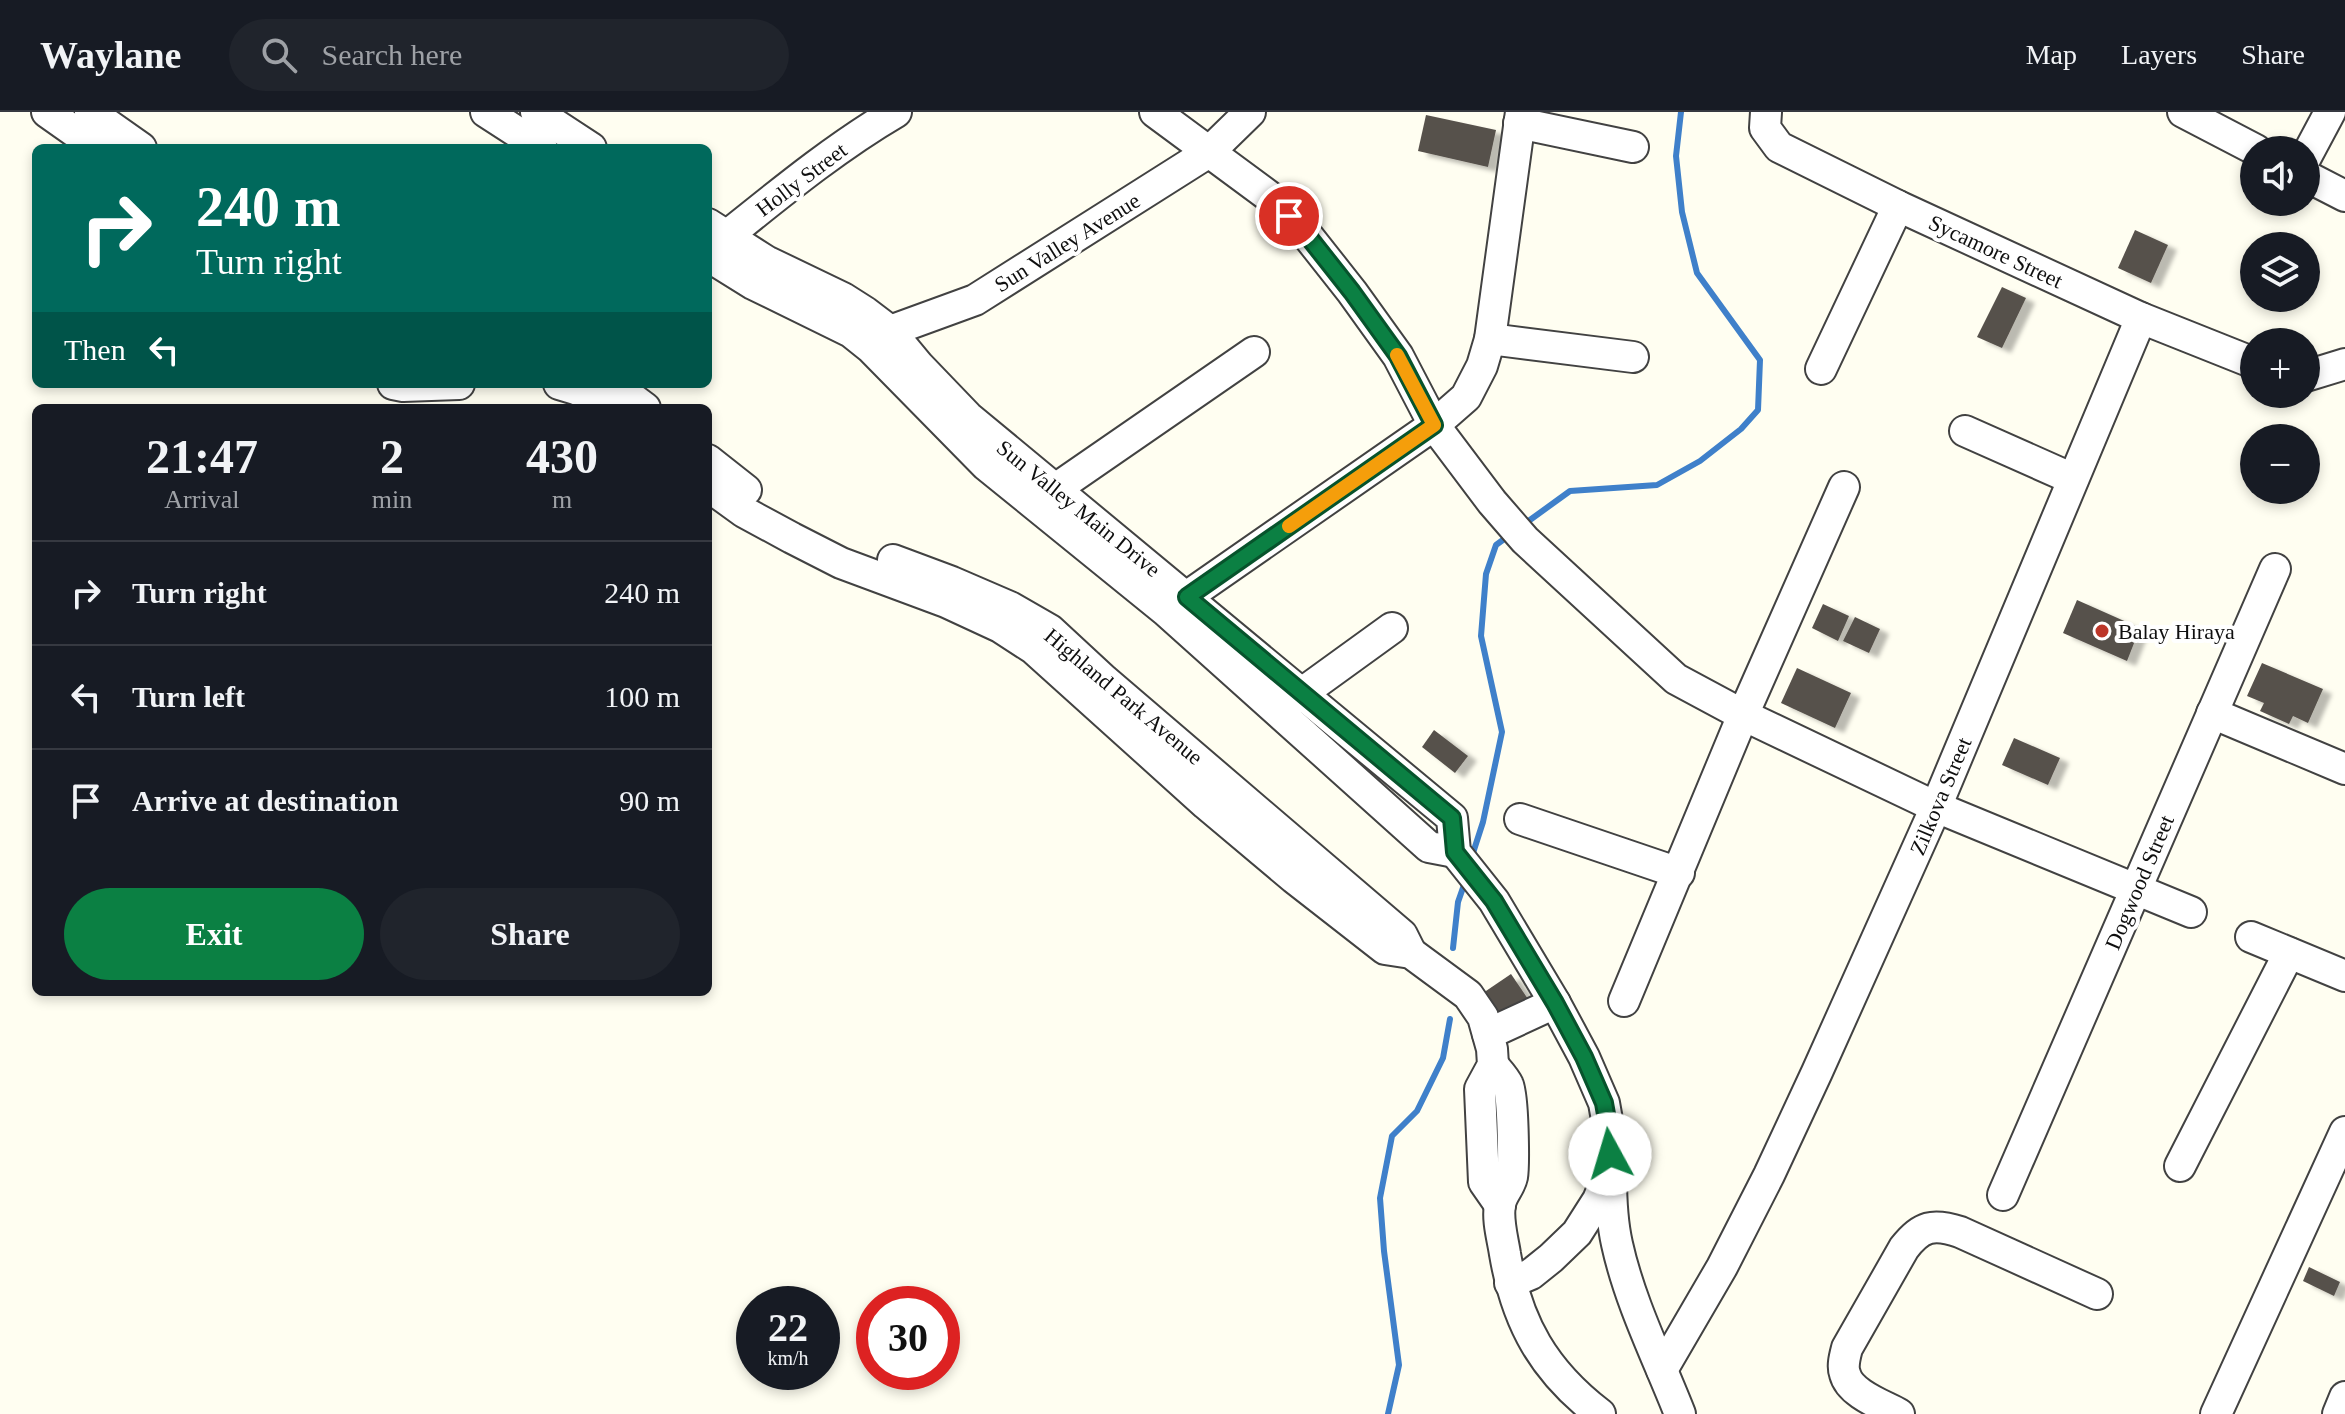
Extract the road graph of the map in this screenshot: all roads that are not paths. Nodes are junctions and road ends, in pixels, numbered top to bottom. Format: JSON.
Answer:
{"nodes":[{"id":1,"x":47,"y":112,"type":"edge"},
{"id":2,"x":90,"y":112,"type":"edge"},
{"id":3,"x":486,"y":112,"type":"edge"},
{"id":4,"x":536,"y":112,"type":"edge"},
{"id":5,"x":896,"y":112,"type":"edge"},
{"id":6,"x":1155,"y":112,"type":"edge"},
{"id":7,"x":1250,"y":112,"type":"edge"},
{"id":8,"x":1766,"y":112,"type":"edge"},
{"id":9,"x":2183,"y":112,"type":"edge"},
{"id":10,"x":2330,"y":112,"type":"edge"},
{"id":11,"x":1520,"y":118,"type":"edge"},
{"id":12,"x":2317,"y":136,"type":"edge"},
{"id":13,"x":2240,"y":142,"type":"edge"},
{"id":14,"x":92,"y":144,"type":"edge"},
{"id":15,"x":135,"y":144,"type":"edge"},
{"id":16,"x":536,"y":144,"type":"edge"},
{"id":17,"x":585,"y":144,"type":"edge"},
{"id":18,"x":1633,"y":147,"type":"dead end"},
{"id":19,"x":1209,"y":152,"type":"junction"},
{"id":20,"x":2320,"y":183,"type":"edge"},
{"id":21,"x":2345,"y":196,"type":"edge"},
{"id":22,"x":1898,"y":206,"type":"junction"},
{"id":23,"x":713,"y":242,"type":"edge"},
{"id":24,"x":2141,"y":318,"type":"junction"},
{"id":25,"x":1490,"y":339,"type":"junction"},
{"id":26,"x":880,"y":340,"type":"junction"},
{"id":27,"x":1254,"y":352,"type":"dead end"},
{"id":28,"x":1633,"y":357,"type":"dead end"},
{"id":29,"x":2240,"y":357,"type":"edge"},
{"id":30,"x":2345,"y":364,"type":"edge"},
{"id":31,"x":1821,"y":369,"type":"dead end"},
{"id":32,"x":2320,"y":372,"type":"edge"},
{"id":33,"x":570,"y":388,"type":"edge"},
{"id":34,"x":619,"y":401,"type":"edge"},
{"id":35,"x":1434,"y":425,"type":"junction"},
{"id":36,"x":1965,"y":431,"type":"dead end"},
{"id":37,"x":712,"y":463,"type":"edge"},
{"id":38,"x":2073,"y":479,"type":"junction"},
{"id":39,"x":1844,"y":487,"type":"dead end"},
{"id":40,"x":712,"y":489,"type":"edge"},
{"id":41,"x":1045,"y":497,"type":"junction"},
{"id":42,"x":2275,"y":569,"type":"dead end"},
{"id":43,"x":1176,"y":604,"type":"junction"},
{"id":44,"x":1392,"y":628,"type":"dead end"},
{"id":45,"x":1302,"y":693,"type":"junction"},
{"id":46,"x":1278,"y":711,"type":"junction"},
{"id":47,"x":2212,"y":713,"type":"junction"},
{"id":48,"x":1743,"y":715,"type":"junction"},
{"id":49,"x":2345,"y":769,"type":"edge"},
{"id":50,"x":1936,"y":807,"type":"junction"},
{"id":51,"x":1520,"y":819,"type":"dead end"},
{"id":52,"x":1459,"y":857,"type":"junction"},
{"id":53,"x":1679,"y":873,"type":"junction"},
{"id":54,"x":2135,"y":891,"type":"junction"},
{"id":55,"x":2191,"y":912,"type":"dead end"},
{"id":56,"x":2251,"y":937,"type":"dead end"},
{"id":57,"x":1411,"y":953,"type":"junction"},
{"id":58,"x":2289,"y":953,"type":"junction"},
{"id":59,"x":2345,"y":976,"type":"edge"},
{"id":60,"x":1624,"y":1001,"type":"dead end"},
{"id":61,"x":1555,"y":1003,"type":"junction"},
{"id":62,"x":1488,"y":1034,"type":"junction"},
{"id":63,"x":2345,"y":1132,"type":"edge"},
{"id":64,"x":2180,"y":1166,"type":"dead end"},
{"id":65,"x":1610,"y":1171,"type":"junction"},
{"id":66,"x":2003,"y":1195,"type":"dead end"},
{"id":67,"x":1510,"y":1283,"type":"junction"},
{"id":68,"x":2097,"y":1294,"type":"dead end"},
{"id":69,"x":1662,"y":1370,"type":"junction"},
{"id":70,"x":2345,"y":1397,"type":"edge"},
{"id":71,"x":1600,"y":1414,"type":"edge"},
{"id":72,"x":1680,"y":1414,"type":"edge"},
{"id":73,"x":1899,"y":1414,"type":"edge"},
{"id":74,"x":2216,"y":1414,"type":"edge"},
{"id":75,"x":2338,"y":1414,"type":"edge"}],
"edges":[{"from":1,"to":14,"type":"street"},
{"from":2,"to":15,"type":"street"},
{"from":3,"to":16,"type":"street"},
{"from":4,"to":17,"type":"street"},
{"from":5,"to":23,"type":"street","name":"Holly Street"},
{"from":6,"to":19,"type":"street"},
{"from":7,"to":19,"type":"street","name":"Sun Valley Avenue"},
{"from":8,"to":22,"type":"street","name":"Sycamore Street"},
{"from":9,"to":13,"type":"street"},
{"from":10,"to":12,"type":"street"},
{"from":11,"to":18,"type":"street"},
{"from":11,"to":25,"type":"street"},
{"from":19,"to":26,"type":"street","name":"Sun Valley Avenue"},
{"from":19,"to":35,"type":"street"},
{"from":20,"to":21,"type":"street"},
{"from":22,"to":24,"type":"street","name":"Sycamore Street"},
{"from":22,"to":31,"type":"street"},
{"from":23,"to":26,"type":"street","name":"Sun Valley Main Drive"},
{"from":24,"to":29,"type":"street","name":"Sycamore Street"},
{"from":24,"to":38,"type":"street","name":"Zilkova Street"},
{"from":25,"to":28,"type":"street"},
{"from":25,"to":35,"type":"street"},
{"from":26,"to":41,"type":"street","name":"Sun Valley Main Drive"},
{"from":27,"to":41,"type":"street"},
{"from":30,"to":32,"type":"street"},
{"from":33,"to":34,"type":"street"},
{"from":35,"to":43,"type":"street"},
{"from":35,"to":48,"type":"street"},
{"from":36,"to":38,"type":"street"},
{"from":37,"to":57,"type":"street","name":"Highland Park Avenue"},
{"from":38,"to":50,"type":"street","name":"Zilkova Street"},
{"from":39,"to":48,"type":"street"},
{"from":40,"to":57,"type":"street","name":"Highland Park Avenue"},
{"from":41,"to":43,"type":"street","name":"Sun Valley Main Drive"},
{"from":42,"to":47,"type":"street","name":"Dogwood Street"},
{"from":43,"to":45,"type":"street","name":"Sun Valley Main Drive"},
{"from":43,"to":46,"type":"street","name":"Sun Valley Main Drive"},
{"from":44,"to":45,"type":"street"},
{"from":45,"to":46,"type":"street"},
{"from":45,"to":52,"type":"street","name":"Sun Valley Main Drive"},
{"from":46,"to":52,"type":"street","name":"Sun Valley Main Drive"},
{"from":47,"to":49,"type":"street"},
{"from":47,"to":54,"type":"street","name":"Dogwood Street"},
{"from":48,"to":50,"type":"street"},
{"from":48,"to":53,"type":"street"},
{"from":50,"to":54,"type":"street"},
{"from":50,"to":69,"type":"street","name":"Zilkova Street"},
{"from":51,"to":53,"type":"street"},
{"from":52,"to":61,"type":"street","name":"Sun Valley Main Drive"},
{"from":53,"to":60,"type":"street"},
{"from":54,"to":55,"type":"street"},
{"from":54,"to":66,"type":"street","name":"Dogwood Street"},
{"from":56,"to":58,"type":"street"},
{"from":57,"to":62,"type":"street","name":"Highland Park Avenue"},
{"from":58,"to":59,"type":"street"},
{"from":58,"to":64,"type":"street"},
{"from":61,"to":62,"type":"street"},
{"from":61,"to":65,"type":"street","name":"Sun Valley Main Drive"},
{"from":62,"to":67,"type":"street","name":"Highland Park Avenue"},
{"from":63,"to":74,"type":"street"},
{"from":65,"to":67,"type":"street","name":"Sun Valley Main Drive"},
{"from":65,"to":69,"type":"street"},
{"from":67,"to":71,"type":"street"},
{"from":68,"to":73,"type":"street"},
{"from":69,"to":72,"type":"street"},
{"from":70,"to":75,"type":"street"}]}
